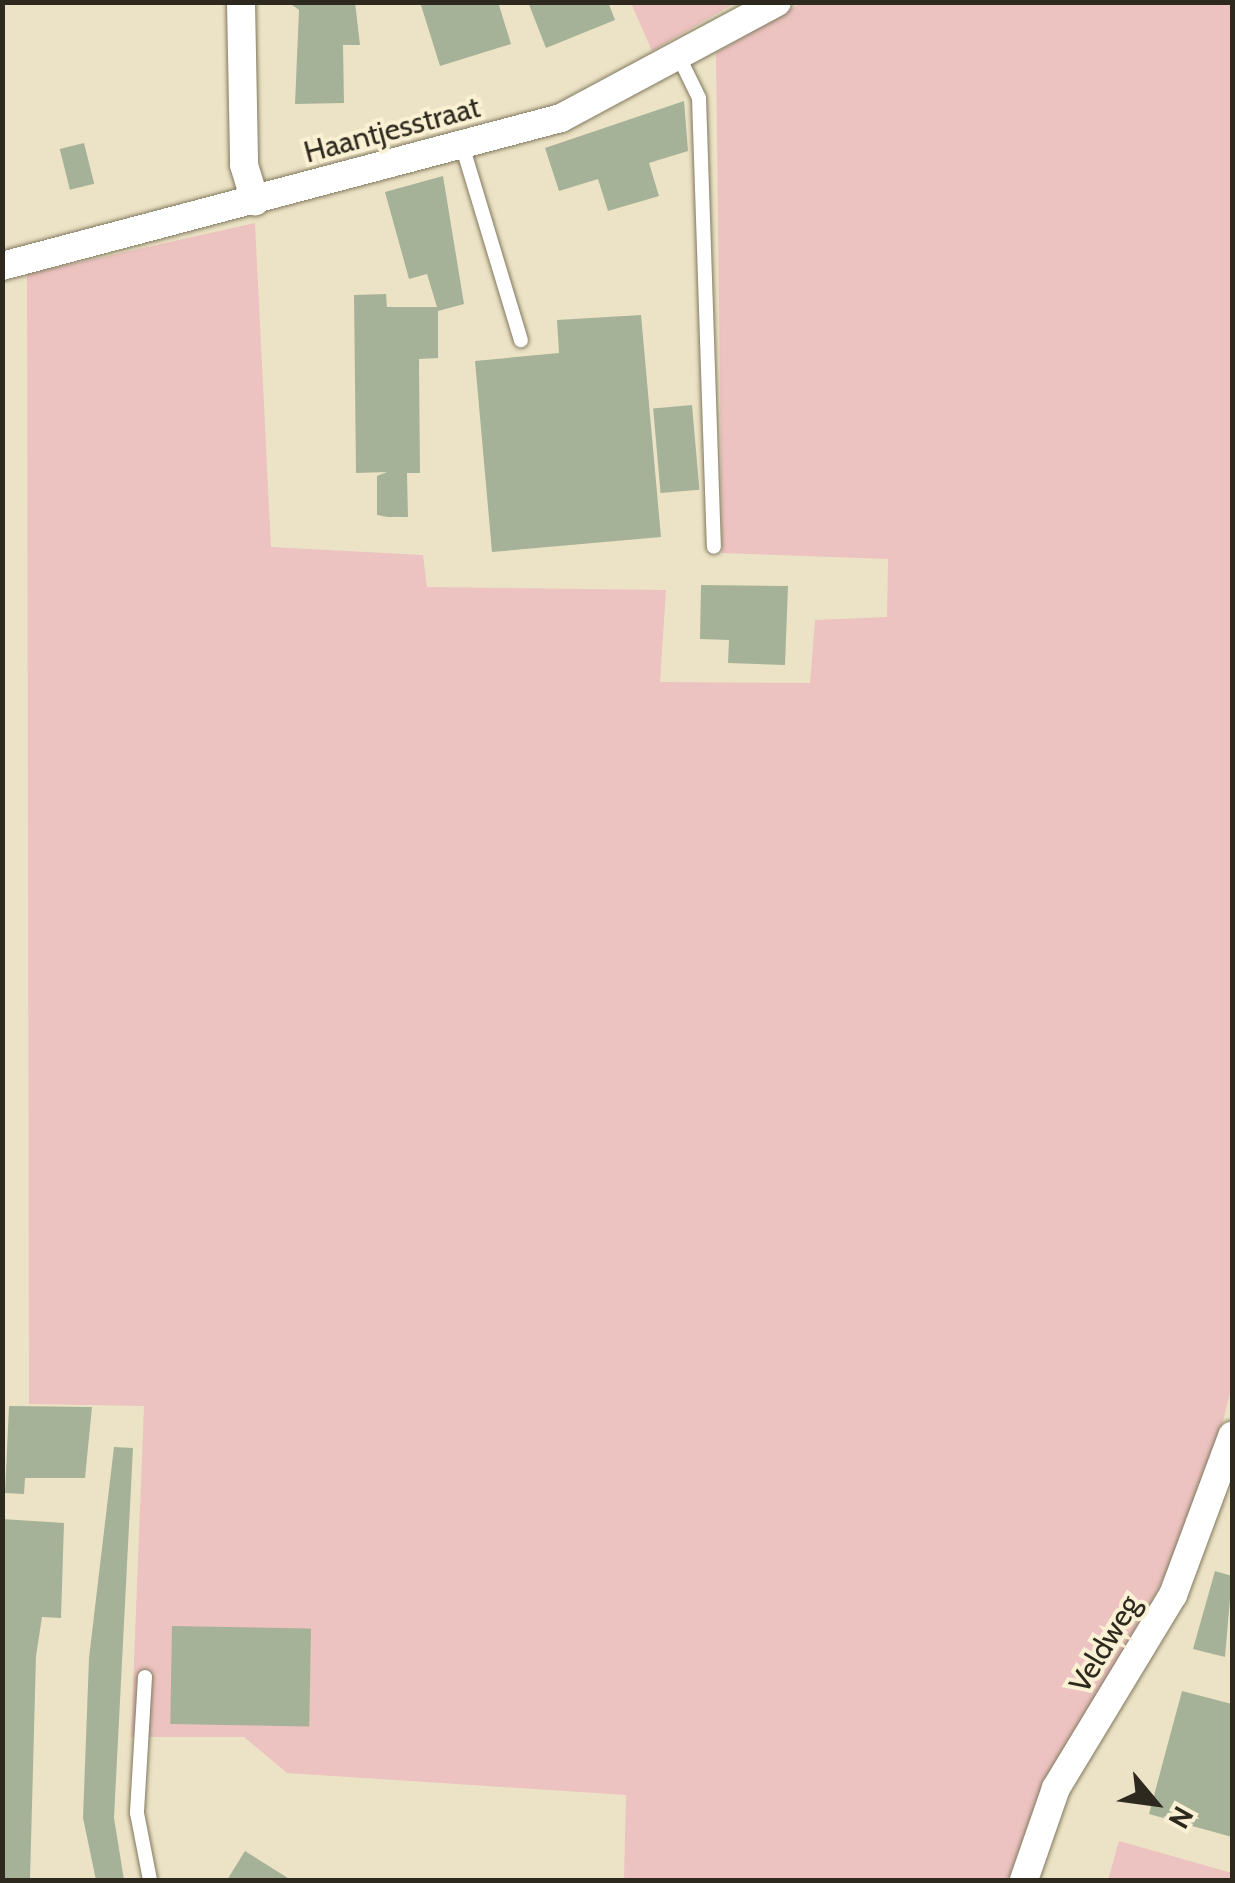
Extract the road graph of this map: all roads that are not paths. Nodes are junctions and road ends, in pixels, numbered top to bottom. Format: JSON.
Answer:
{"nodes":[{"id":1,"x":241,"y":2,"type":"edge"},
{"id":2,"x":777,"y":2,"type":"edge"},
{"id":3,"x":680,"y":58,"type":"junction"},
{"id":4,"x":462,"y":145,"type":"junction"},
{"id":5,"x":255,"y":200,"type":"junction"},
{"id":6,"x":2,"y":266,"type":"edge"},
{"id":7,"x":521,"y":340,"type":"dead end"},
{"id":8,"x":714,"y":546,"type":"dead end"},
{"id":9,"x":1232,"y":1436,"type":"edge"},
{"id":10,"x":146,"y":1677,"type":"dead end"},
{"id":11,"x":150,"y":1880,"type":"edge"},
{"id":12,"x":1024,"y":1880,"type":"edge"}],
"edges":[{"from":1,"to":5,"type":"street"},
{"from":2,"to":3,"type":"street","name":"Haantjesstraat"},
{"from":3,"to":4,"type":"street","name":"Haantjesstraat"},
{"from":3,"to":8,"type":"lane"},
{"from":4,"to":5,"type":"street","name":"Haantjesstraat"},
{"from":4,"to":7,"type":"lane"},
{"from":5,"to":6,"type":"street","name":"Haantjesstraat"},
{"from":9,"to":12,"type":"street","name":"Veldweg"},
{"from":10,"to":11,"type":"lane"}]}
